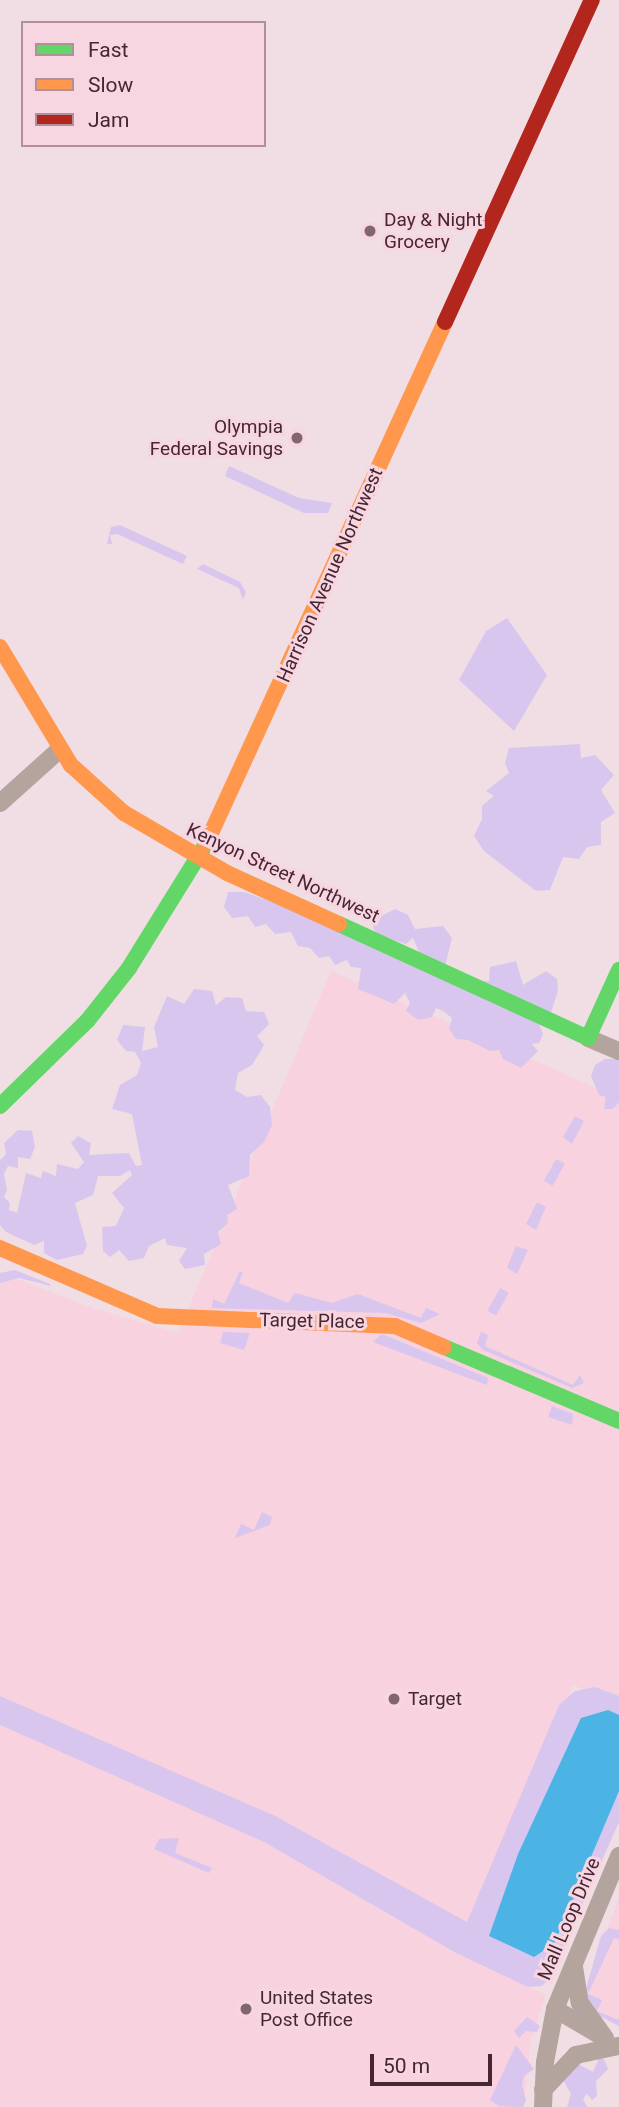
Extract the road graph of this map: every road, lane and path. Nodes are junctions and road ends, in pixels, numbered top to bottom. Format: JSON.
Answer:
{"nodes":[{"id":1,"x":592,"y":0,"type":"edge"},
{"id":2,"x":0,"y":647,"type":"edge"},
{"id":3,"x":58,"y":750,"type":"junction"},
{"id":4,"x":0,"y":803,"type":"edge"},
{"id":5,"x":198,"y":858,"type":"junction"},
{"id":6,"x":619,"y":970,"type":"edge"},
{"id":7,"x":588,"y":1038,"type":"junction"},
{"id":8,"x":619,"y":1051,"type":"edge"},
{"id":9,"x":0,"y":1106,"type":"edge"},
{"id":10,"x":0,"y":1248,"type":"edge"},
{"id":11,"x":619,"y":1422,"type":"edge"},
{"id":12,"x":619,"y":1856,"type":"edge"},
{"id":13,"x":574,"y":1960,"type":"junction"},
{"id":14,"x":555,"y":2009,"type":"junction"},
{"id":15,"x":614,"y":2044,"type":"edge"},
{"id":16,"x":543,"y":2099,"type":"edge"}],
"edges":[{"from":1,"to":5,"type":"street","name":"Harrison Avenue Northwest"},
{"from":2,"to":3,"type":"street","name":"Kenyon Street Northwest"},
{"from":3,"to":4,"type":"street"},
{"from":3,"to":5,"type":"street","name":"Kenyon Street Northwest"},
{"from":5,"to":7,"type":"street","name":"Kenyon Street Northwest"},
{"from":5,"to":9,"type":"street","name":"Harrison Avenue Northwest"},
{"from":6,"to":7,"type":"street"},
{"from":7,"to":8,"type":"street","name":"Kenyon Street Northwest"},
{"from":10,"to":11,"type":"street","name":"Target Place"},
{"from":12,"to":13,"type":"street","name":"Mall Loop Drive"},
{"from":13,"to":14,"type":"street","name":"Mall Loop Drive"},
{"from":13,"to":15,"type":"street"},
{"from":14,"to":15,"type":"street","name":"Mall Loop Drive"},
{"from":14,"to":16,"type":"street"},
{"from":15,"to":16,"type":"street"}]}
